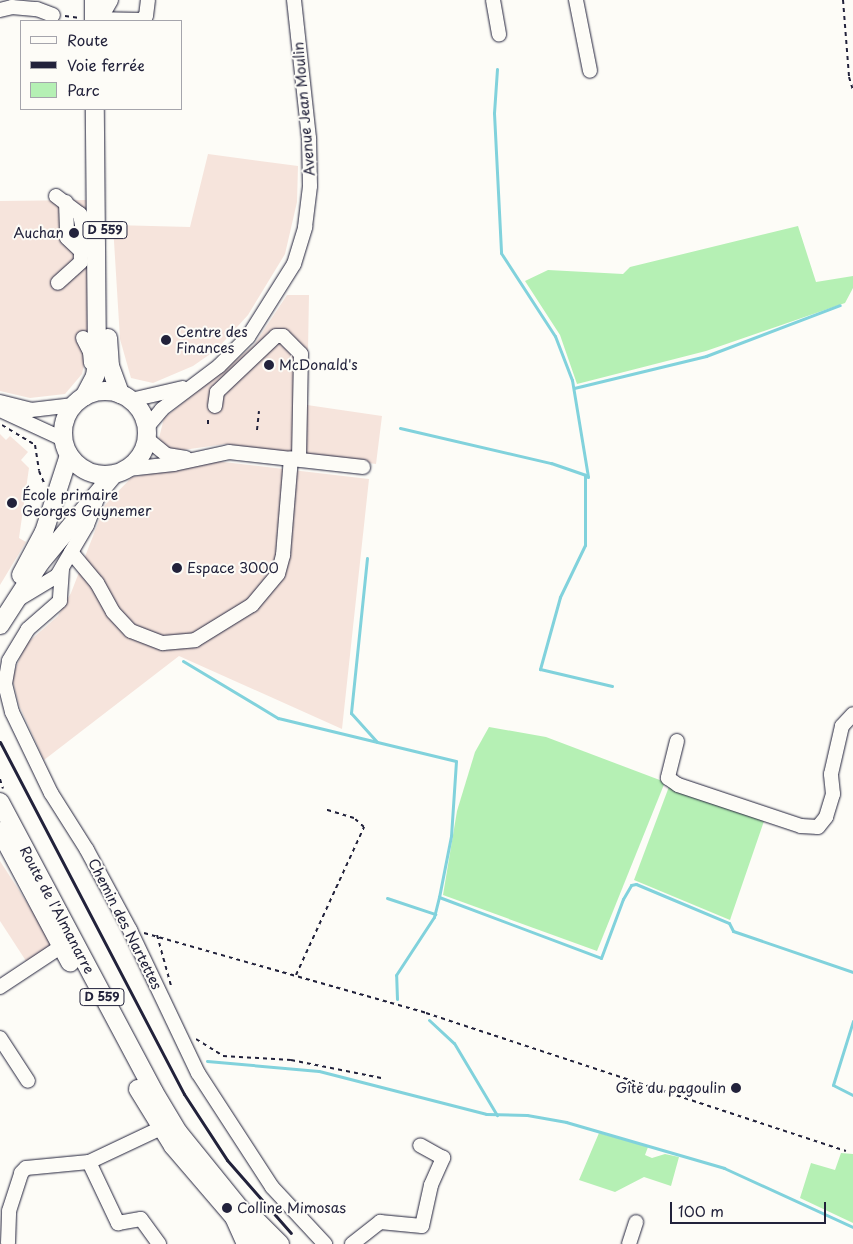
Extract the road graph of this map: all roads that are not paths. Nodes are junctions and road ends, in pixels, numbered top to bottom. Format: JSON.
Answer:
{"nodes":[{"id":1,"x":148,"y":0,"type":"edge"},
{"id":2,"x":294,"y":0,"type":"edge"},
{"id":3,"x":493,"y":0,"type":"edge"},
{"id":4,"x":576,"y":0,"type":"edge"},
{"id":5,"x":99,"y":9,"type":"edge"},
{"id":6,"x":0,"y":10,"type":"edge"},
{"id":7,"x":52,"y":15,"type":"road end"},
{"id":8,"x":498,"y":34,"type":"dead end"},
{"id":9,"x":590,"y":70,"type":"dead end"},
{"id":10,"x":95,"y":110,"type":"edge"},
{"id":11,"x":104,"y":110,"type":"edge"},
{"id":12,"x":66,"y":221,"type":"junction"},
{"id":13,"x":82,"y":232,"type":"junction"},
{"id":14,"x":82,"y":252,"type":"junction"},
{"id":15,"x":58,"y":284,"type":"dead end"},
{"id":16,"x":83,"y":338,"type":"dead end"},
{"id":17,"x":191,"y":386,"type":"junction"},
{"id":18,"x":0,"y":389,"type":"edge"},
{"id":19,"x":126,"y":397,"type":"junction"},
{"id":20,"x":79,"y":401,"type":"junction"},
{"id":21,"x":0,"y":402,"type":"edge"},
{"id":22,"x":215,"y":406,"type":"dead end"},
{"id":23,"x":21,"y":409,"type":"junction"},
{"id":24,"x":0,"y":410,"type":"edge"},
{"id":25,"x":147,"y":433,"type":"junction"},
{"id":26,"x":66,"y":447,"type":"junction"},
{"id":27,"x":194,"y":459,"type":"junction"},
{"id":28,"x":295,"y":459,"type":"junction"},
{"id":29,"x":363,"y":466,"type":"dead end"},
{"id":30,"x":121,"y":472,"type":"junction"},
{"id":31,"x":98,"y":497,"type":"junction"},
{"id":32,"x":71,"y":552,"type":"junction"},
{"id":33,"x":62,"y":569,"type":"junction"},
{"id":34,"x":48,"y":583,"type":"junction"},
{"id":35,"x":61,"y":594,"type":"junction"},
{"id":36,"x":8,"y":604,"type":"edge"},
{"id":37,"x":0,"y":624,"type":"edge"},
{"id":38,"x":853,"y":714,"type":"edge"},
{"id":39,"x":676,"y":741,"type":"dead end"},
{"id":40,"x":0,"y":802,"type":"edge"},
{"id":41,"x":3,"y":842,"type":"edge"},
{"id":42,"x":62,"y":946,"type":"junction"},
{"id":43,"x":0,"y":987,"type":"edge"},
{"id":44,"x":0,"y":1038,"type":"edge"},
{"id":45,"x":28,"y":1081,"type":"dead end"},
{"id":46,"x":161,"y":1128,"type":"junction"},
{"id":47,"x":420,"y":1145,"type":"dead end"},
{"id":48,"x":89,"y":1162,"type":"junction"},
{"id":49,"x":220,"y":1183,"type":"junction"},
{"id":50,"x":636,"y":1222,"type":"dead end"},
{"id":51,"x":8,"y":1243,"type":"edge"},
{"id":52,"x":160,"y":1244,"type":"edge"},
{"id":53,"x":246,"y":1244,"type":"edge"},
{"id":54,"x":260,"y":1244,"type":"edge"},
{"id":55,"x":280,"y":1244,"type":"edge"},
{"id":56,"x":325,"y":1244,"type":"edge"},
{"id":57,"x":352,"y":1244,"type":"edge"},
{"id":58,"x":629,"y":1244,"type":"edge"}],
"edges":[{"from":1,"to":5,"type":"street"},
{"from":2,"to":17,"type":"street","name":"Avenue Jean Moulin"},
{"from":3,"to":8,"type":"street"},
{"from":4,"to":9,"type":"street"},
{"from":6,"to":7,"type":"street"},
{"from":10,"to":20,"type":"main road","number":"D 559"},
{"from":11,"to":19,"type":"main road","number":"D 559"},
{"from":12,"to":13,"type":"street"},
{"from":12,"to":13,"type":"street"},
{"from":12,"to":14,"type":"street"},
{"from":13,"to":14,"type":"street"},
{"from":14,"to":15,"type":"street"},
{"from":16,"to":20,"type":"street"},
{"from":17,"to":19,"type":"street","name":"Avenue Jean Moulin"},
{"from":17,"to":25,"type":"street","name":"Avenue Jean Moulin"},
{"from":18,"to":23,"type":"street"},
{"from":19,"to":20,"type":"main road"},
{"from":19,"to":25,"type":"main road"},
{"from":20,"to":23,"type":"street"},
{"from":20,"to":26,"type":"main road"},
{"from":21,"to":23,"type":"street"},
{"from":22,"to":28,"type":"street"},
{"from":24,"to":26,"type":"street"},
{"from":25,"to":27,"type":"street"},
{"from":25,"to":30,"type":"main road"},
{"from":26,"to":30,"type":"main road"},
{"from":26,"to":36,"type":"main road"},
{"from":27,"to":28,"type":"street"},
{"from":27,"to":30,"type":"street"},
{"from":28,"to":29,"type":"street"},
{"from":28,"to":32,"type":"street"},
{"from":30,"to":31,"type":"main road"},
{"from":31,"to":32,"type":"street"},
{"from":31,"to":36,"type":"main road"},
{"from":32,"to":33,"type":"street"},
{"from":33,"to":34,"type":"street"},
{"from":33,"to":35,"type":"street"},
{"from":34,"to":35,"type":"street"},
{"from":34,"to":36,"type":"street"},
{"from":35,"to":56,"type":"street","name":"Chemin des Nartettes"},
{"from":36,"to":37,"type":"main road"},
{"from":38,"to":39,"type":"street"},
{"from":40,"to":49,"type":"main road","name":"Route de l'Almanarre","number":"D 559"},
{"from":41,"to":42,"type":"main road","name":"Route de l'Almanarre","number":"D 559"},
{"from":42,"to":43,"type":"street"},
{"from":42,"to":46,"type":"main road","name":"Route de l'Almanarre","number":"D 559"},
{"from":44,"to":45,"type":"street"},
{"from":46,"to":48,"type":"street"},
{"from":46,"to":53,"type":"main road","name":"Route de l'Almanarre","number":"D 559"},
{"from":47,"to":57,"type":"street"},
{"from":48,"to":51,"type":"street"},
{"from":48,"to":52,"type":"street"},
{"from":49,"to":54,"type":"main road","name":"Route de l'Almanarre","number":"D 559"},
{"from":49,"to":55,"type":"main road"},
{"from":50,"to":58,"type":"street"}]}
